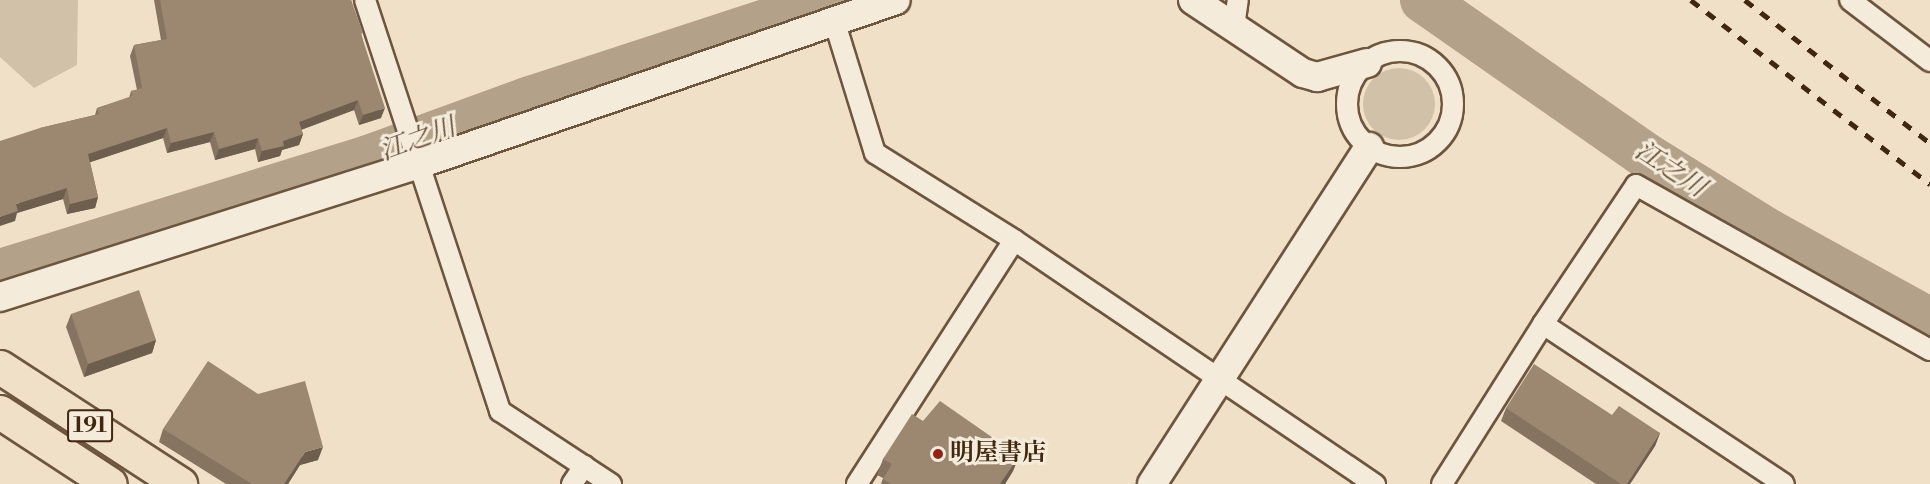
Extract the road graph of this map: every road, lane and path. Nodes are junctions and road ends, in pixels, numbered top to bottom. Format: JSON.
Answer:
{"nodes":[{"id":1,"x":365,"y":0,"type":"edge"},
{"id":2,"x":896,"y":0,"type":"edge"},
{"id":3,"x":1193,"y":0,"type":"edge"},
{"id":4,"x":1850,"y":0,"type":"edge"},
{"id":5,"x":1236,"y":14,"type":"edge"},
{"id":6,"x":834,"y":20,"type":"junction"},
{"id":7,"x":1930,"y":61,"type":"edge"},
{"id":8,"x":1367,"y":63,"type":"junction"},
{"id":9,"x":1369,"y":147,"type":"junction"},
{"id":10,"x":419,"y":164,"type":"junction"},
{"id":11,"x":1014,"y":240,"type":"junction"},
{"id":12,"x":0,"y":297,"type":"edge"},
{"id":13,"x":1543,"y":324,"type":"junction"},
{"id":14,"x":1930,"y":350,"type":"edge"},
{"id":15,"x":0,"y":367,"type":"edge"},
{"id":16,"x":1220,"y":378,"type":"junction"},
{"id":17,"x":0,"y":412,"type":"edge"},
{"id":18,"x":584,"y":466,"type":"junction"},
{"id":19,"x":111,"y":484,"type":"edge"},
{"id":20,"x":180,"y":484,"type":"edge"},
{"id":21,"x":572,"y":484,"type":"edge"},
{"id":22,"x":611,"y":484,"type":"edge"},
{"id":23,"x":857,"y":484,"type":"edge"},
{"id":24,"x":1152,"y":484,"type":"edge"},
{"id":25,"x":1375,"y":484,"type":"edge"},
{"id":26,"x":1442,"y":484,"type":"edge"},
{"id":27,"x":1784,"y":484,"type":"edge"}],
"edges":[{"from":1,"to":10,"type":"street"},
{"from":2,"to":6,"type":"street"},
{"from":3,"to":5,"type":"street"},
{"from":4,"to":7,"type":"street"},
{"from":5,"to":8,"type":"street"},
{"from":6,"to":10,"type":"street"},
{"from":6,"to":11,"type":"street"},
{"from":8,"to":9,"type":"street"},
{"from":8,"to":9,"type":"street"},
{"from":9,"to":16,"type":"street"},
{"from":10,"to":12,"type":"street"},
{"from":10,"to":18,"type":"street"},
{"from":11,"to":16,"type":"street"},
{"from":11,"to":23,"type":"street"},
{"from":13,"to":14,"type":"street"},
{"from":13,"to":26,"type":"street"},
{"from":13,"to":27,"type":"street"},
{"from":15,"to":20,"type":"highway","number":"191"},
{"from":16,"to":24,"type":"street"},
{"from":16,"to":25,"type":"street"},
{"from":17,"to":19,"type":"highway","number":"191"},
{"from":18,"to":21,"type":"street"},
{"from":18,"to":22,"type":"street"}]}
